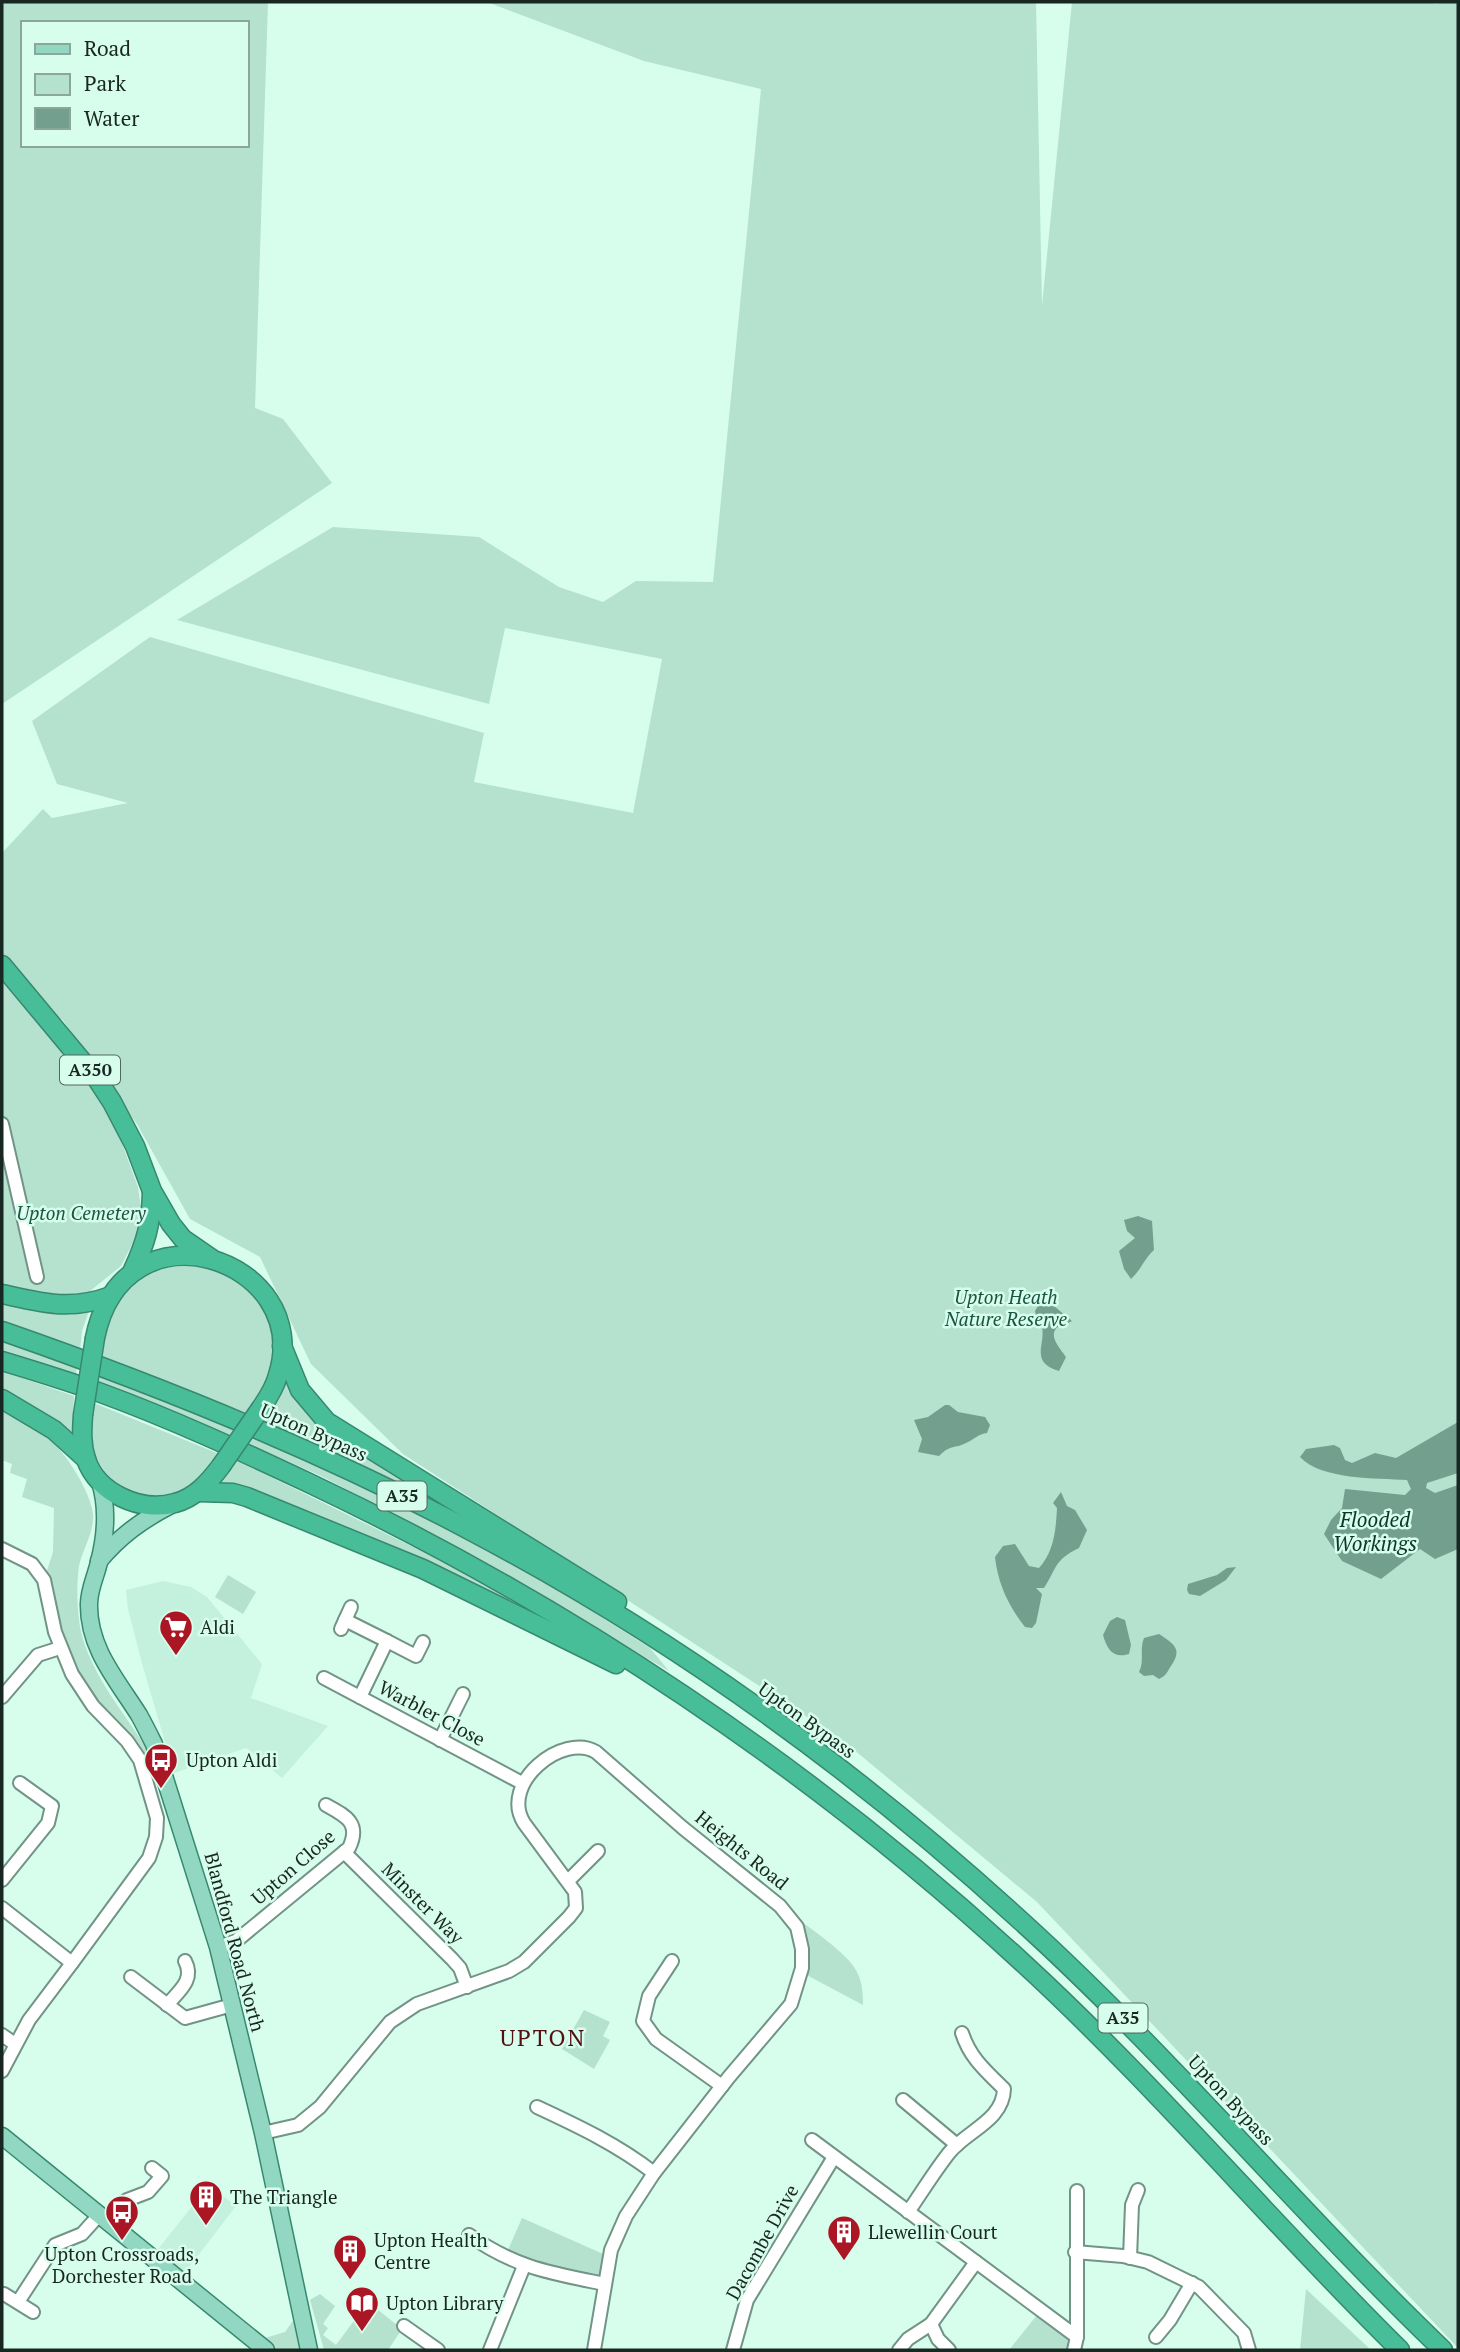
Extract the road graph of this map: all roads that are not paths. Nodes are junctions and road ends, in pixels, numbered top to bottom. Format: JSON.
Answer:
{"nodes":[{"id":1,"x":2,"y":965,"type":"edge"},
{"id":2,"x":2,"y":1124,"type":"edge"},
{"id":3,"x":152,"y":1191,"type":"junction"},
{"id":4,"x":212,"y":1259,"type":"junction"},
{"id":5,"x":133,"y":1270,"type":"junction"},
{"id":6,"x":37,"y":1277,"type":"dead end"},
{"id":7,"x":2,"y":1294,"type":"edge"},
{"id":8,"x":111,"y":1296,"type":"junction"},
{"id":9,"x":2,"y":1331,"type":"edge"},
{"id":10,"x":282,"y":1346,"type":"junction"},
{"id":11,"x":2,"y":1361,"type":"edge"},
{"id":12,"x":2,"y":1399,"type":"edge"},
{"id":13,"x":86,"y":1459,"type":"junction"},
{"id":14,"x":100,"y":1482,"type":"junction"},
{"id":15,"x":198,"y":1492,"type":"junction"},
{"id":16,"x":173,"y":1504,"type":"junction"},
{"id":17,"x":2,"y":1549,"type":"edge"},
{"id":18,"x":99,"y":1562,"type":"junction"},
{"id":19,"x":351,"y":1607,"type":"dead end"},
{"id":20,"x":387,"y":1641,"type":"junction"},
{"id":21,"x":424,"y":1642,"type":"dead end"},
{"id":22,"x":60,"y":1648,"type":"junction"},
{"id":23,"x":324,"y":1678,"type":"dead end"},
{"id":24,"x":463,"y":1694,"type":"dead end"},
{"id":25,"x":2,"y":1697,"type":"edge"},
{"id":26,"x":360,"y":1697,"type":"junction"},
{"id":27,"x":772,"y":1720,"type":"junction"},
{"id":28,"x":729,"y":1727,"type":"junction"},
{"id":29,"x":440,"y":1740,"type":"junction"},
{"id":30,"x":20,"y":1783,"type":"dead end"},
{"id":31,"x":522,"y":1783,"type":"junction"},
{"id":32,"x":326,"y":1805,"type":"dead end"},
{"id":33,"x":598,"y":1851,"type":"dead end"},
{"id":34,"x":344,"y":1852,"type":"junction"},
{"id":35,"x":2,"y":1880,"type":"edge"},
{"id":36,"x":568,"y":1881,"type":"junction"},
{"id":37,"x":2,"y":1908,"type":"edge"},
{"id":38,"x":218,"y":1947,"type":"junction"},
{"id":39,"x":185,"y":1961,"type":"dead end"},
{"id":40,"x":672,"y":1961,"type":"dead end"},
{"id":41,"x":72,"y":1963,"type":"junction"},
{"id":42,"x":131,"y":1977,"type":"dead end"},
{"id":43,"x":467,"y":1987,"type":"junction"},
{"id":44,"x":232,"y":2005,"type":"junction"},
{"id":45,"x":167,"y":2006,"type":"junction"},
{"id":46,"x":962,"y":2033,"type":"dead end"},
{"id":47,"x":2,"y":2035,"type":"edge"},
{"id":48,"x":15,"y":2044,"type":"junction"},
{"id":49,"x":2,"y":2071,"type":"edge"},
{"id":50,"x":722,"y":2086,"type":"junction"},
{"id":51,"x":903,"y":2099,"type":"dead end"},
{"id":52,"x":537,"y":2107,"type":"dead end"},
{"id":53,"x":263,"y":2133,"type":"junction"},
{"id":54,"x":2,"y":2136,"type":"edge"},
{"id":55,"x":812,"y":2140,"type":"dead end"},
{"id":56,"x":954,"y":2148,"type":"junction"},
{"id":57,"x":834,"y":2157,"type":"junction"},
{"id":58,"x":152,"y":2168,"type":"dead end"},
{"id":59,"x":654,"y":2174,"type":"junction"},
{"id":60,"x":1138,"y":2190,"type":"dead end"},
{"id":61,"x":1077,"y":2191,"type":"dead end"},
{"id":62,"x":908,"y":2212,"type":"junction"},
{"id":63,"x":103,"y":2216,"type":"junction"},
{"id":64,"x":469,"y":2235,"type":"dead end"},
{"id":65,"x":1076,"y":2252,"type":"junction"},
{"id":66,"x":1130,"y":2258,"type":"junction"},
{"id":67,"x":976,"y":2262,"type":"junction"},
{"id":68,"x":524,"y":2266,"type":"junction"},
{"id":69,"x":1192,"y":2283,"type":"junction"},
{"id":70,"x":605,"y":2284,"type":"junction"},
{"id":71,"x":4,"y":2294,"type":"dead end"},
{"id":72,"x":18,"y":2302,"type":"junction"},
{"id":73,"x":33,"y":2312,"type":"dead end"},
{"id":74,"x":931,"y":2325,"type":"junction"},
{"id":75,"x":404,"y":2326,"type":"dead end"},
{"id":76,"x":1156,"y":2337,"type":"dead end"},
{"id":77,"x":1075,"y":2344,"type":"edge"},
{"id":78,"x":266,"y":2350,"type":"edge"},
{"id":79,"x":309,"y":2350,"type":"edge"},
{"id":80,"x":438,"y":2350,"type":"edge"},
{"id":81,"x":490,"y":2350,"type":"edge"},
{"id":82,"x":594,"y":2350,"type":"edge"},
{"id":83,"x":733,"y":2350,"type":"edge"},
{"id":84,"x":899,"y":2350,"type":"edge"},
{"id":85,"x":948,"y":2350,"type":"edge"},
{"id":86,"x":1249,"y":2350,"type":"edge"},
{"id":87,"x":1400,"y":2350,"type":"edge"},
{"id":88,"x":1443,"y":2350,"type":"edge"}],
"edges":[{"from":1,"to":3,"type":"highway","number":"A350"},
{"from":2,"to":6,"type":"street"},
{"from":3,"to":4,"type":"highway","number":"A350"},
{"from":3,"to":5,"type":"highway","number":"A350"},
{"from":4,"to":5,"type":"highway"},
{"from":4,"to":10,"type":"highway"},
{"from":5,"to":8,"type":"highway"},
{"from":7,"to":8,"type":"highway"},
{"from":8,"to":13,"type":"highway","bridge":true},
{"from":9,"to":27,"type":"highway","name":"Upton Bypass","number":"A35"},
{"from":10,"to":15,"type":"highway","bridge":true},
{"from":10,"to":27,"type":"highway","number":"A35"},
{"from":11,"to":28,"type":"highway","number":"A35"},
{"from":12,"to":13,"type":"highway"},
{"from":13,"to":14,"type":"highway"},
{"from":14,"to":16,"type":"highway"},
{"from":14,"to":18,"type":"main road","name":"Blandford Road North"},
{"from":15,"to":16,"type":"highway"},
{"from":15,"to":28,"type":"highway","number":"A35"},
{"from":16,"to":18,"type":"main road","name":"Blandford Road North"},
{"from":17,"to":22,"type":"street"},
{"from":18,"to":38,"type":"main road","name":"Blandford Road North"},
{"from":19,"to":20,"type":"street"},
{"from":20,"to":21,"type":"street"},
{"from":20,"to":26,"type":"street"},
{"from":22,"to":25,"type":"street"},
{"from":22,"to":41,"type":"street"},
{"from":23,"to":26,"type":"street","name":"Warbler Close"},
{"from":24,"to":29,"type":"street"},
{"from":26,"to":29,"type":"street","name":"Warbler Close"},
{"from":27,"to":88,"type":"highway","name":"Upton Bypass","number":"A35"},
{"from":28,"to":87,"type":"highway","number":"A35"},
{"from":29,"to":31,"type":"street","name":"Warbler Close"},
{"from":30,"to":35,"type":"street"},
{"from":31,"to":36,"type":"street"},
{"from":31,"to":50,"type":"street","name":"Heights Road"},
{"from":32,"to":34,"type":"street","name":"Upton Close"},
{"from":33,"to":36,"type":"street"},
{"from":34,"to":38,"type":"street","name":"Upton Close"},
{"from":34,"to":43,"type":"street","name":"Minster Way"},
{"from":36,"to":43,"type":"street"},
{"from":37,"to":41,"type":"street"},
{"from":38,"to":44,"type":"main road","name":"Blandford Road North"},
{"from":39,"to":45,"type":"street"},
{"from":40,"to":50,"type":"street"},
{"from":41,"to":48,"type":"street"},
{"from":42,"to":45,"type":"street"},
{"from":43,"to":53,"type":"street"},
{"from":44,"to":45,"type":"street"},
{"from":44,"to":53,"type":"main road","name":"Blandford Road North"},
{"from":46,"to":56,"type":"street"},
{"from":47,"to":48,"type":"street"},
{"from":48,"to":49,"type":"street"},
{"from":50,"to":59,"type":"street","name":"Heights Road"},
{"from":51,"to":56,"type":"street"},
{"from":52,"to":59,"type":"street"},
{"from":53,"to":79,"type":"main road","name":"Blandford Road North"},
{"from":54,"to":63,"type":"main road"},
{"from":55,"to":57,"type":"street"},
{"from":56,"to":62,"type":"street"},
{"from":57,"to":62,"type":"street"},
{"from":57,"to":83,"type":"street","name":"Dacombe Drive"},
{"from":58,"to":63,"type":"street"},
{"from":59,"to":70,"type":"street","name":"Heights Road"},
{"from":60,"to":66,"type":"street"},
{"from":61,"to":65,"type":"street"},
{"from":62,"to":67,"type":"street"},
{"from":63,"to":72,"type":"street"},
{"from":63,"to":78,"type":"main road"},
{"from":64,"to":68,"type":"street"},
{"from":65,"to":66,"type":"street"},
{"from":65,"to":77,"type":"street"},
{"from":66,"to":69,"type":"street"},
{"from":67,"to":74,"type":"street"},
{"from":67,"to":77,"type":"street"},
{"from":68,"to":70,"type":"street"},
{"from":68,"to":81,"type":"street"},
{"from":69,"to":76,"type":"street"},
{"from":69,"to":86,"type":"street"},
{"from":70,"to":82,"type":"street","name":"Heights Road"},
{"from":71,"to":72,"type":"street"},
{"from":72,"to":73,"type":"street"},
{"from":74,"to":84,"type":"street"},
{"from":74,"to":85,"type":"street"},
{"from":75,"to":80,"type":"street"}]}
